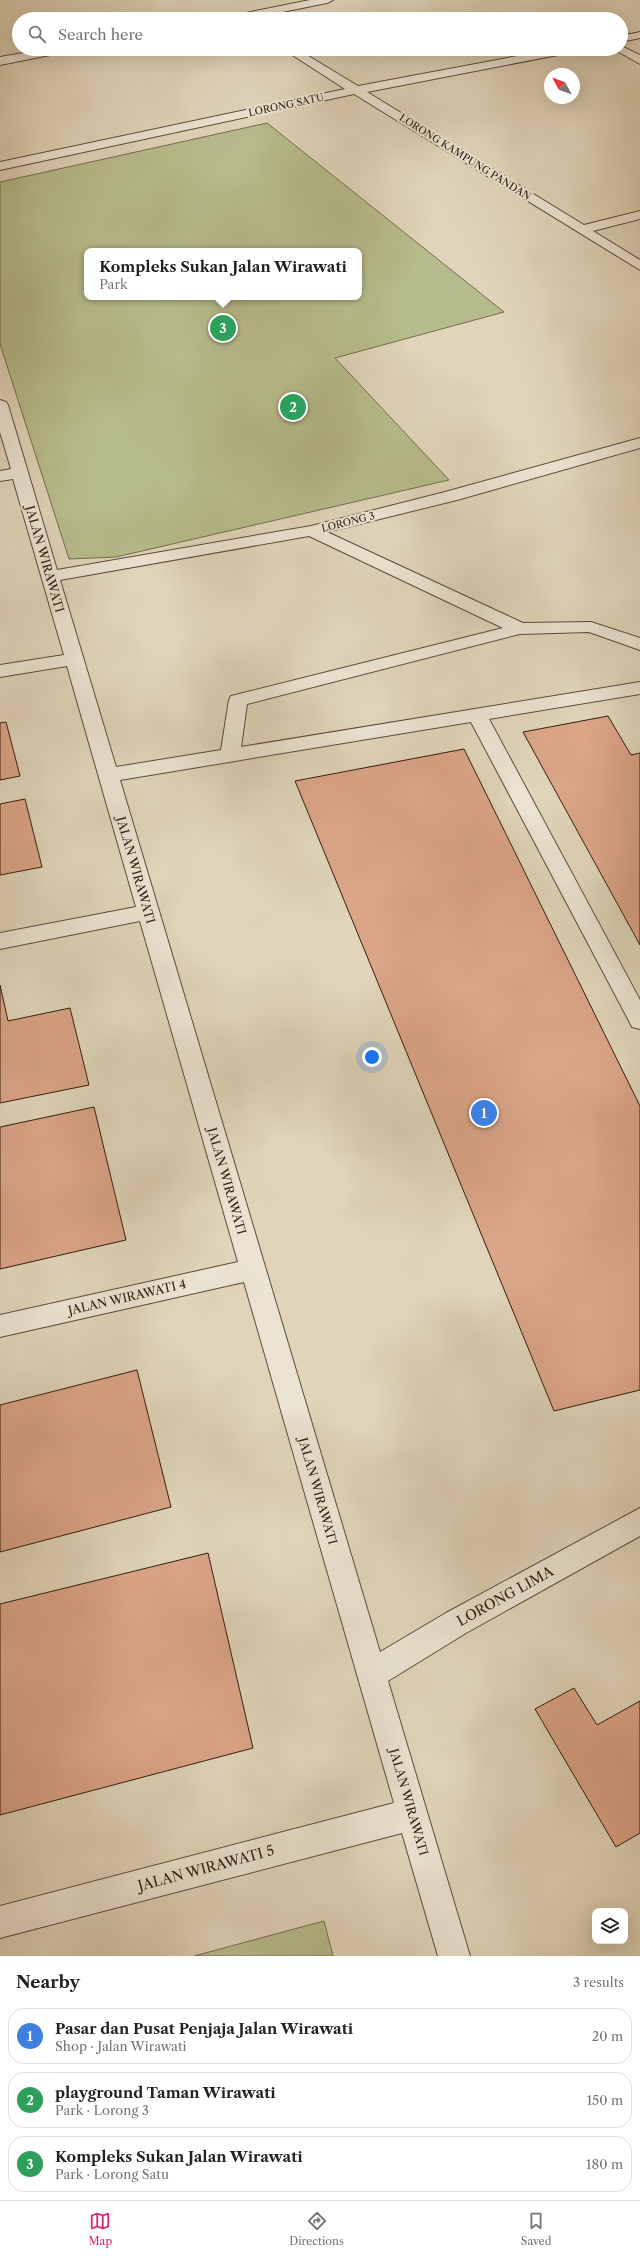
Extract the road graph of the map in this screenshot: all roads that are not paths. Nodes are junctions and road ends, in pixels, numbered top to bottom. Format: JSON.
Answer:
{"nodes":[{"id":1,"x":327,"y":0,"type":"edge"},
{"id":2,"x":270,"y":12,"type":"edge"},
{"id":3,"x":640,"y":34,"type":"edge"},
{"id":4,"x":628,"y":37,"type":"edge"},
{"id":5,"x":628,"y":53,"type":"edge"},
{"id":6,"x":27,"y":56,"type":"edge"},
{"id":7,"x":301,"y":56,"type":"edge"},
{"id":8,"x":536,"y":56,"type":"edge"},
{"id":9,"x":640,"y":60,"type":"edge"},
{"id":10,"x":0,"y":61,"type":"edge"},
{"id":11,"x":357,"y":90,"type":"junction"},
{"id":12,"x":0,"y":166,"type":"edge"},
{"id":13,"x":640,"y":215,"type":"edge"},
{"id":14,"x":582,"y":230,"type":"junction"},
{"id":15,"x":640,"y":266,"type":"edge"},
{"id":16,"x":0,"y":405,"type":"edge"},
{"id":17,"x":640,"y":442,"type":"edge"},
{"id":18,"x":10,"y":475,"type":"edge"},
{"id":19,"x":311,"y":531,"type":"junction"},
{"id":20,"x":50,"y":577,"type":"junction"},
{"id":21,"x":520,"y":629,"type":"junction"},
{"id":22,"x":640,"y":644,"type":"edge"},
{"id":23,"x":75,"y":659,"type":"junction"},
{"id":24,"x":0,"y":671,"type":"edge"},
{"id":25,"x":640,"y":688,"type":"edge"},
{"id":26,"x":477,"y":714,"type":"junction"},
{"id":27,"x":230,"y":755,"type":"junction"},
{"id":28,"x":109,"y":775,"type":"junction"},
{"id":29,"x":149,"y":912,"type":"junction"},
{"id":30,"x":0,"y":941,"type":"edge"},
{"id":31,"x":640,"y":1021,"type":"edge"},
{"id":32,"x":253,"y":1269,"type":"junction"},
{"id":33,"x":0,"y":1326,"type":"edge"},
{"id":34,"x":640,"y":1521,"type":"edge"},
{"id":35,"x":372,"y":1674,"type":"junction"},
{"id":36,"x":413,"y":1814,"type":"junction"},
{"id":37,"x":0,"y":1922,"type":"edge"},
{"id":38,"x":454,"y":1956,"type":"edge"}],
"edges":[{"from":1,"to":2,"type":"street"},
{"from":3,"to":4,"type":"street"},
{"from":5,"to":9,"type":"street"},
{"from":6,"to":10,"type":"street"},
{"from":7,"to":11,"type":"street","name":"LORONG KAMPUNG PANDAN"},
{"from":8,"to":11,"type":"street","name":"LORONG SATU"},
{"from":11,"to":12,"type":"street","name":"LORONG SATU"},
{"from":11,"to":14,"type":"street","name":"LORONG KAMPUNG PANDAN"},
{"from":13,"to":14,"type":"street"},
{"from":14,"to":15,"type":"street","name":"LORONG KAMPUNG PANDAN"},
{"from":16,"to":18,"type":"street","name":"JALAN WIRAWATI"},
{"from":17,"to":19,"type":"street","name":"LORONG 3"},
{"from":18,"to":20,"type":"street","name":"JALAN WIRAWATI"},
{"from":19,"to":20,"type":"street","name":"LORONG 3"},
{"from":19,"to":21,"type":"street"},
{"from":20,"to":23,"type":"street","name":"JALAN WIRAWATI"},
{"from":21,"to":22,"type":"street"},
{"from":21,"to":27,"type":"street"},
{"from":23,"to":24,"type":"street"},
{"from":23,"to":28,"type":"street","name":"JALAN WIRAWATI"},
{"from":25,"to":26,"type":"street"},
{"from":26,"to":27,"type":"street"},
{"from":26,"to":31,"type":"street"},
{"from":27,"to":28,"type":"street"},
{"from":28,"to":29,"type":"street","name":"JALAN WIRAWATI"},
{"from":29,"to":30,"type":"street"},
{"from":29,"to":32,"type":"street","name":"JALAN WIRAWATI"},
{"from":32,"to":33,"type":"street","name":"JALAN WIRAWATI 4"},
{"from":32,"to":35,"type":"street","name":"JALAN WIRAWATI"},
{"from":34,"to":35,"type":"street","name":"LORONG LIMA"},
{"from":35,"to":36,"type":"street","name":"JALAN WIRAWATI"},
{"from":36,"to":37,"type":"street","name":"JALAN WIRAWATI 5"},
{"from":36,"to":38,"type":"street","name":"JALAN WIRAWATI"}]}
